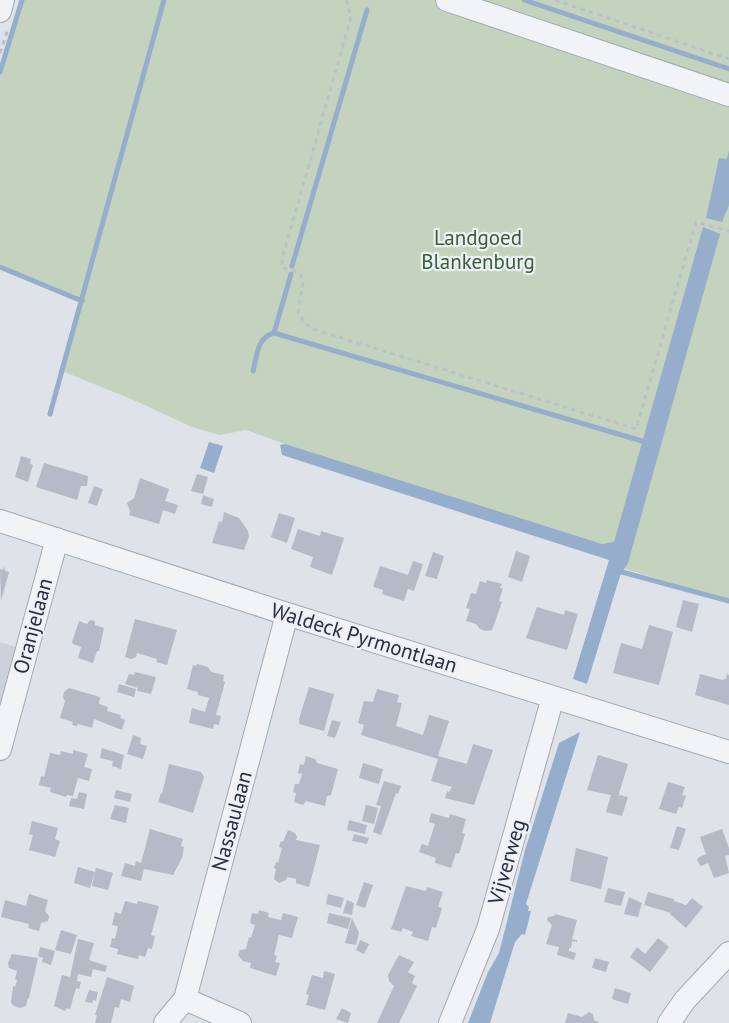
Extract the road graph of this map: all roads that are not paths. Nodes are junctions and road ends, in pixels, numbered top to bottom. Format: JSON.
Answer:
{"nodes":[{"id":1,"x":3,"y":0,"type":"edge"},
{"id":2,"x":447,"y":0,"type":"edge"},
{"id":3,"x":0,"y":11,"type":"edge"},
{"id":4,"x":729,"y":94,"type":"edge"},
{"id":5,"x":0,"y":521,"type":"edge"},
{"id":6,"x":57,"y":538,"type":"junction"},
{"id":7,"x":287,"y":614,"type":"junction"},
{"id":8,"x":553,"y":697,"type":"junction"},
{"id":9,"x":0,"y":749,"type":"edge"},
{"id":10,"x":729,"y":752,"type":"edge"},
{"id":11,"x":729,"y":953,"type":"edge"},
{"id":12,"x":185,"y":999,"type":"junction"},
{"id":13,"x":165,"y":1023,"type":"edge"},
{"id":14,"x":240,"y":1023,"type":"edge"},
{"id":15,"x":450,"y":1023,"type":"edge"},
{"id":16,"x":669,"y":1023,"type":"edge"}],
"edges":[{"from":1,"to":3,"type":"street"},
{"from":2,"to":4,"type":"street"},
{"from":5,"to":6,"type":"street","name":"Waldeck Pyrmontlaan"},
{"from":6,"to":7,"type":"street","name":"Waldeck Pyrmontlaan"},
{"from":6,"to":9,"type":"street","name":"Oranjelaan"},
{"from":7,"to":8,"type":"street","name":"Waldeck Pyrmontlaan"},
{"from":7,"to":12,"type":"street","name":"Nassaulaan"},
{"from":8,"to":10,"type":"street","name":"Waldeck Pyrmontlaan"},
{"from":8,"to":15,"type":"street","name":"Vijverweg"},
{"from":11,"to":16,"type":"street"},
{"from":12,"to":13,"type":"street","name":"Nassaulaan"},
{"from":12,"to":14,"type":"street"}]}
